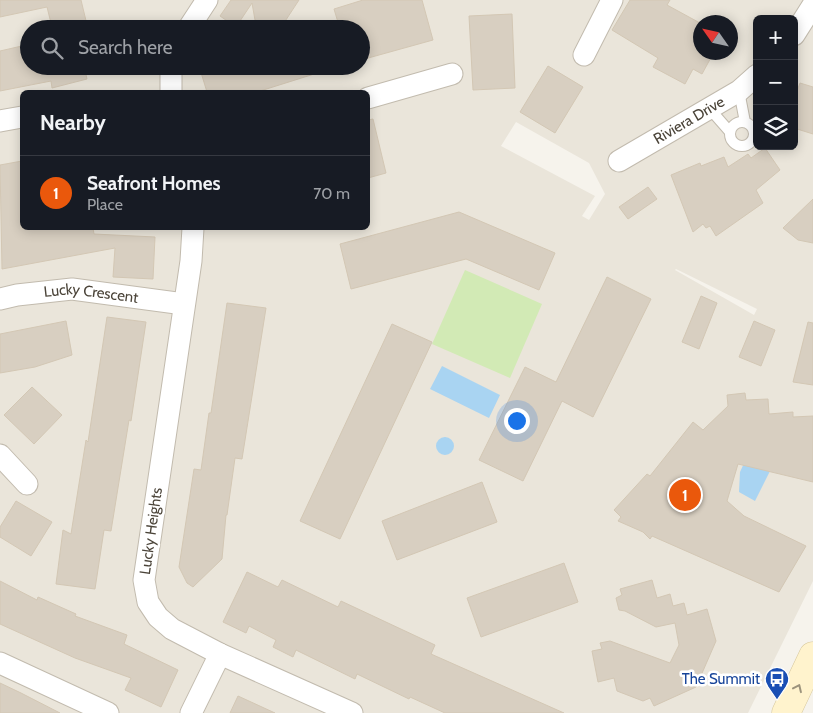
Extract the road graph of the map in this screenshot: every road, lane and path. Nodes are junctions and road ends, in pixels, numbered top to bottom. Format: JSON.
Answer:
{"nodes":[{"id":1,"x":206,"y":0,"type":"edge"},
{"id":2,"x":612,"y":0,"type":"edge"},
{"id":3,"x":813,"y":5,"type":"edge"},
{"id":4,"x":194,"y":20,"type":"edge"},
{"id":5,"x":798,"y":29,"type":"edge"},
{"id":6,"x":584,"y":55,"type":"dead end"},
{"id":7,"x":452,"y":74,"type":"dead end"},
{"id":8,"x":171,"y":75,"type":"edge"},
{"id":9,"x":753,"y":79,"type":"edge"},
{"id":10,"x":170,"y":90,"type":"edge"},
{"id":11,"x":739,"y":91,"type":"junction"},
{"id":12,"x":370,"y":97,"type":"edge"},
{"id":13,"x":709,"y":108,"type":"junction"},
{"id":14,"x":20,"y":117,"type":"edge"},
{"id":15,"x":0,"y":121,"type":"edge"},
{"id":16,"x":745,"y":122,"type":"junction"},
{"id":17,"x":730,"y":132,"type":"junction"},
{"id":18,"x":619,"y":161,"type":"dead end"},
{"id":19,"x":193,"y":230,"type":"edge"},
{"id":20,"x":0,"y":299,"type":"edge"},
{"id":21,"x":184,"y":304,"type":"junction"},
{"id":22,"x":0,"y":455,"type":"edge"},
{"id":23,"x":27,"y":484,"type":"dead end"},
{"id":24,"x":220,"y":654,"type":"junction"},
{"id":25,"x":813,"y":656,"type":"edge"},
{"id":26,"x":0,"y":663,"type":"edge"},
{"id":27,"x":108,"y":713,"type":"edge"},
{"id":28,"x":191,"y":713,"type":"edge"},
{"id":29,"x":352,"y":713,"type":"edge"},
{"id":30,"x":786,"y":713,"type":"edge"}],
"edges":[{"from":1,"to":4,"type":"street"},
{"from":2,"to":6,"type":"street"},
{"from":3,"to":5,"type":"street"},
{"from":7,"to":12,"type":"street"},
{"from":8,"to":10,"type":"street"},
{"from":9,"to":11,"type":"street","name":"Riviera Drive"},
{"from":11,"to":13,"type":"street","name":"Riviera Drive"},
{"from":11,"to":16,"type":"lane"},
{"from":13,"to":17,"type":"lane"},
{"from":13,"to":18,"type":"street","name":"Riviera Drive"},
{"from":14,"to":15,"type":"street"},
{"from":16,"to":17,"type":"lane"},
{"from":16,"to":17,"type":"lane"},
{"from":19,"to":21,"type":"street","name":"Lucky Heights"},
{"from":20,"to":21,"type":"street","name":"Lucky Crescent"},
{"from":21,"to":24,"type":"street","name":"Lucky Heights"},
{"from":22,"to":23,"type":"street"},
{"from":24,"to":28,"type":"street"},
{"from":24,"to":29,"type":"street","name":"Lucky Heights"},
{"from":30,"to":25,"type":"main road","one_way":true},
{"from":26,"to":27,"type":"street"}]}
